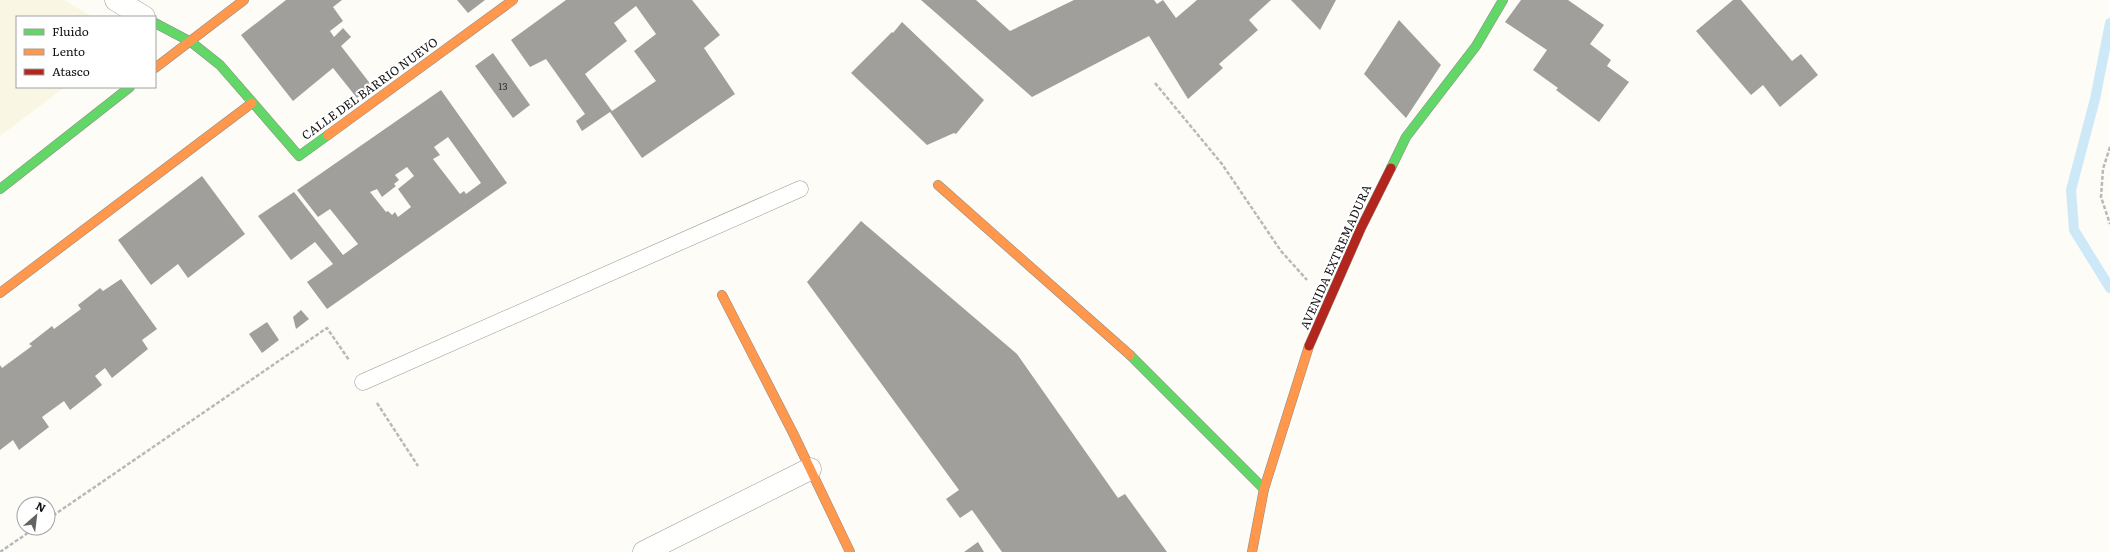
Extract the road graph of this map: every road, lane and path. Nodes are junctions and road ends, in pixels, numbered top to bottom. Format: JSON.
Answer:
{"nodes":[{"id":1,"x":116,"y":0,"type":"edge"},
{"id":2,"x":244,"y":0,"type":"edge"},
{"id":3,"x":513,"y":0,"type":"edge"},
{"id":4,"x":1503,"y":0,"type":"edge"},
{"id":5,"x":142,"y":16,"type":"edge"},
{"id":6,"x":156,"y":24,"type":"edge"},
{"id":7,"x":191,"y":42,"type":"junction"},
{"id":8,"x":156,"y":67,"type":"edge"},
{"id":9,"x":1155,"y":83,"type":"dead end"},
{"id":10,"x":129,"y":88,"type":"edge"},
{"id":11,"x":252,"y":103,"type":"junction"},
{"id":12,"x":2110,"y":146,"type":"edge"},
{"id":13,"x":938,"y":185,"type":"dead end"},
{"id":14,"x":0,"y":189,"type":"edge"},
{"id":15,"x":800,"y":189,"type":"dead end"},
{"id":16,"x":2110,"y":224,"type":"edge"},
{"id":17,"x":0,"y":293,"type":"edge"},
{"id":18,"x":722,"y":295,"type":"dead end"},
{"id":19,"x":1328,"y":305,"type":"junction"},
{"id":20,"x":327,"y":328,"type":"dead end"},
{"id":21,"x":363,"y":382,"type":"dead end"},
{"id":22,"x":810,"y":469,"type":"junction"},
{"id":23,"x":1264,"y":489,"type":"junction"},
{"id":24,"x":56,"y":514,"type":"edge"},
{"id":25,"x":23,"y":536,"type":"edge"},
{"id":26,"x":0,"y":552,"type":"edge"},
{"id":27,"x":644,"y":552,"type":"edge"},
{"id":28,"x":850,"y":552,"type":"edge"},
{"id":29,"x":1252,"y":552,"type":"edge"}],
"edges":[{"from":1,"to":5,"type":"street"},
{"from":2,"to":7,"type":"street"},
{"from":3,"to":11,"type":"street","name":"CALLE DEL BARRIO NUEVO"},
{"from":4,"to":19,"type":"street","name":"AVENIDA EXTREMADURA"},
{"from":6,"to":7,"type":"street","name":"CALLE DEL BARRIO NUEVO"},
{"from":7,"to":8,"type":"street"},
{"from":7,"to":11,"type":"street","name":"CALLE DEL BARRIO NUEVO"},
{"from":9,"to":19,"type":"path"},
{"from":10,"to":14,"type":"street"},
{"from":11,"to":17,"type":"street"},
{"from":12,"to":16,"type":"path"},
{"from":13,"to":23,"type":"street"},
{"from":15,"to":21,"type":"lane"},
{"from":18,"to":22,"type":"street"},
{"from":19,"to":23,"type":"street","name":"AVENIDA EXTREMADURA"},
{"from":20,"to":24,"type":"path"},
{"from":22,"to":27,"type":"street"},
{"from":22,"to":28,"type":"street"},
{"from":23,"to":29,"type":"street","name":"AVENIDA EXTREMADURA"},
{"from":25,"to":26,"type":"path"}]}
